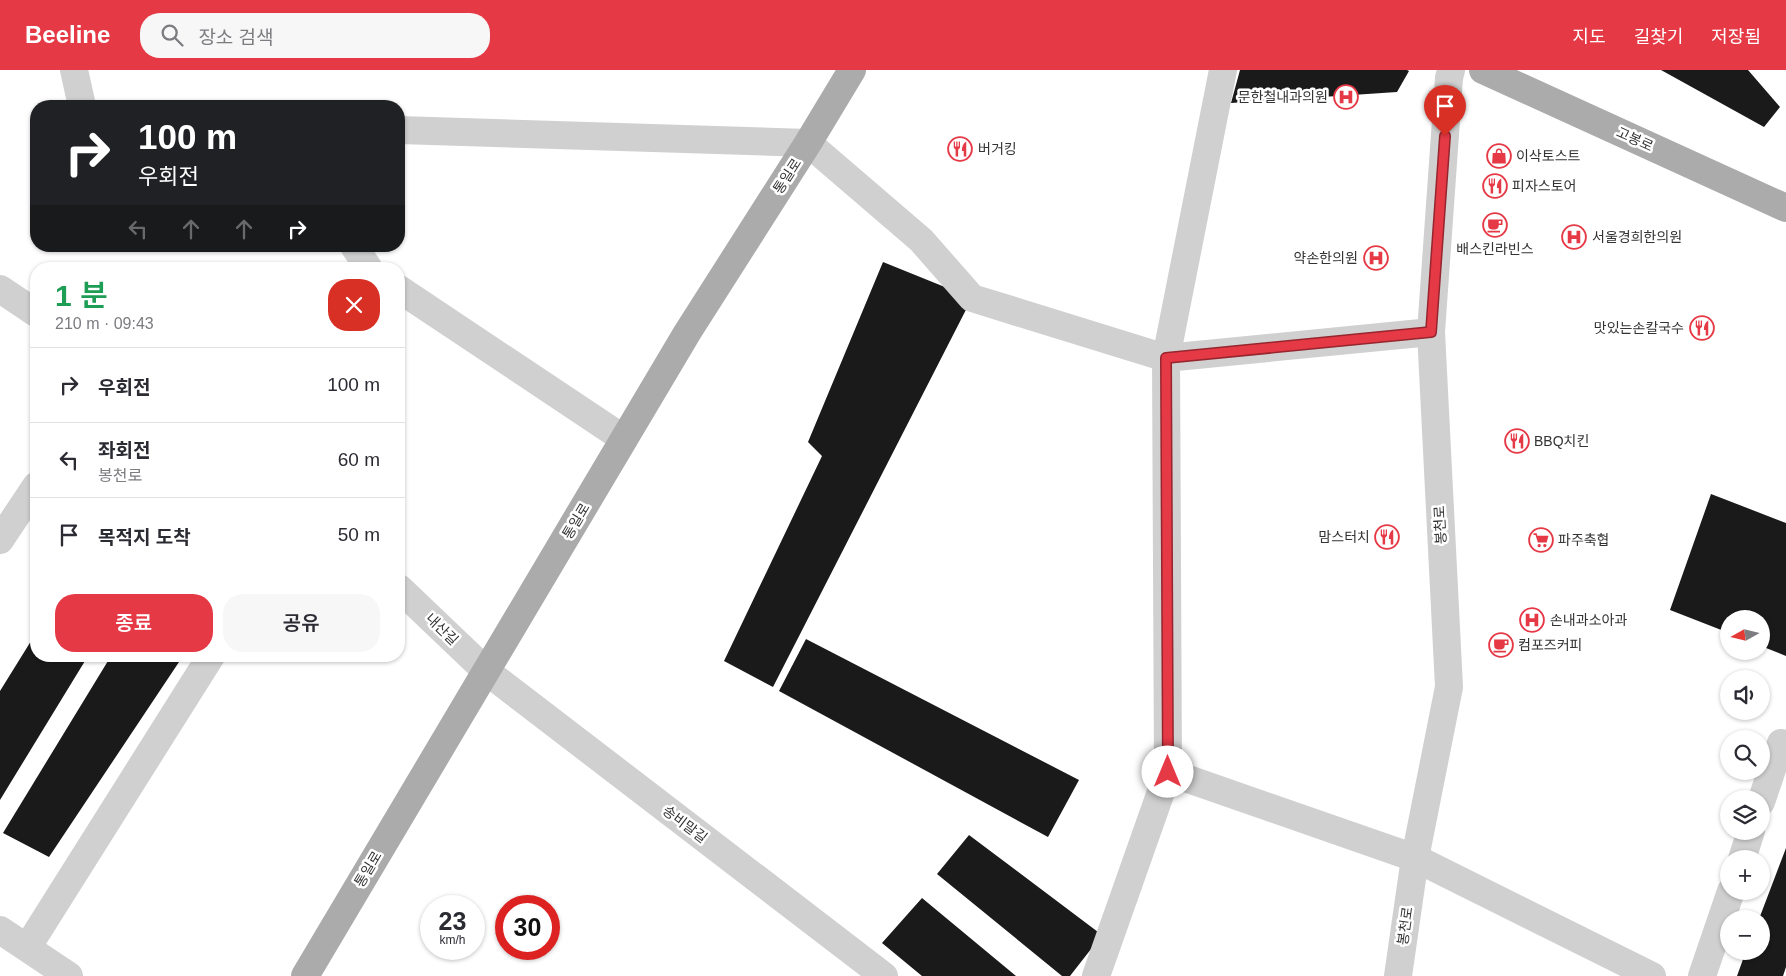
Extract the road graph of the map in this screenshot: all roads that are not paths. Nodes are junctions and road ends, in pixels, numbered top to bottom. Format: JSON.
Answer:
{"nodes":[{"id":1,"x":74,"y":70,"type":"edge"},
{"id":2,"x":852,"y":70,"type":"edge"},
{"id":3,"x":1223,"y":70,"type":"edge"},
{"id":4,"x":1451,"y":70,"type":"edge"},
{"id":5,"x":1483,"y":70,"type":"edge"},
{"id":6,"x":81,"y":100,"type":"edge"},
{"id":7,"x":405,"y":130,"type":"edge"},
{"id":8,"x":808,"y":143,"type":"junction"},
{"id":9,"x":1786,"y":208,"type":"edge"},
{"id":10,"x":0,"y":289,"type":"edge"},
{"id":11,"x":405,"y":293,"type":"edge"},
{"id":12,"x":30,"y":309,"type":"edge"},
{"id":13,"x":1431,"y":332,"type":"junction"},
{"id":14,"x":1166,"y":358,"type":"junction"},
{"id":15,"x":624,"y":439,"type":"junction"},
{"id":16,"x":30,"y":495,"type":"edge"},
{"id":17,"x":0,"y":540,"type":"edge"},
{"id":18,"x":405,"y":594,"type":"edge"},
{"id":19,"x":207,"y":662,"type":"edge"},
{"id":20,"x":486,"y":671,"type":"junction"},
{"id":21,"x":1784,"y":740,"type":"edge"},
{"id":22,"x":1168,"y":772,"type":"junction"},
{"id":23,"x":1765,"y":790,"type":"edge"},
{"id":24,"x":1415,"y":858,"type":"junction"},
{"id":25,"x":1728,"y":900,"type":"edge"},
{"id":26,"x":0,"y":930,"type":"edge"},
{"id":27,"x":27,"y":948,"type":"junction"},
{"id":28,"x":69,"y":976,"type":"edge"},
{"id":29,"x":305,"y":976,"type":"edge"},
{"id":30,"x":884,"y":976,"type":"edge"},
{"id":31,"x":1096,"y":976,"type":"edge"},
{"id":32,"x":1398,"y":976,"type":"edge"},
{"id":33,"x":1652,"y":976,"type":"edge"},
{"id":34,"x":1702,"y":976,"type":"edge"}],
"edges":[{"from":1,"to":6,"type":"street"},
{"from":2,"to":8,"type":"main road","name":"통일로"},
{"from":3,"to":14,"type":"street"},
{"from":4,"to":13,"type":"street","name":"봉천로"},
{"from":5,"to":9,"type":"main road","name":"고봉로"},
{"from":7,"to":8,"type":"street"},
{"from":8,"to":14,"type":"street"},
{"from":8,"to":15,"type":"main road","name":"통일로"},
{"from":10,"to":12,"type":"street"},
{"from":11,"to":15,"type":"street"},
{"from":13,"to":14,"type":"street"},
{"from":13,"to":24,"type":"street","name":"봉천로"},
{"from":14,"to":22,"type":"street"},
{"from":15,"to":20,"type":"main road","name":"통일로"},
{"from":16,"to":17,"type":"street"},
{"from":18,"to":20,"type":"street","name":"내산길"},
{"from":19,"to":27,"type":"street"},
{"from":20,"to":29,"type":"main road","name":"통일로"},
{"from":20,"to":30,"type":"street","name":"송비말길"},
{"from":21,"to":23,"type":"street"},
{"from":22,"to":24,"type":"street"},
{"from":22,"to":31,"type":"street"},
{"from":24,"to":32,"type":"street","name":"봉천로"},
{"from":24,"to":33,"type":"street"},
{"from":25,"to":34,"type":"street"},
{"from":26,"to":27,"type":"street"},
{"from":27,"to":28,"type":"street"}]}
